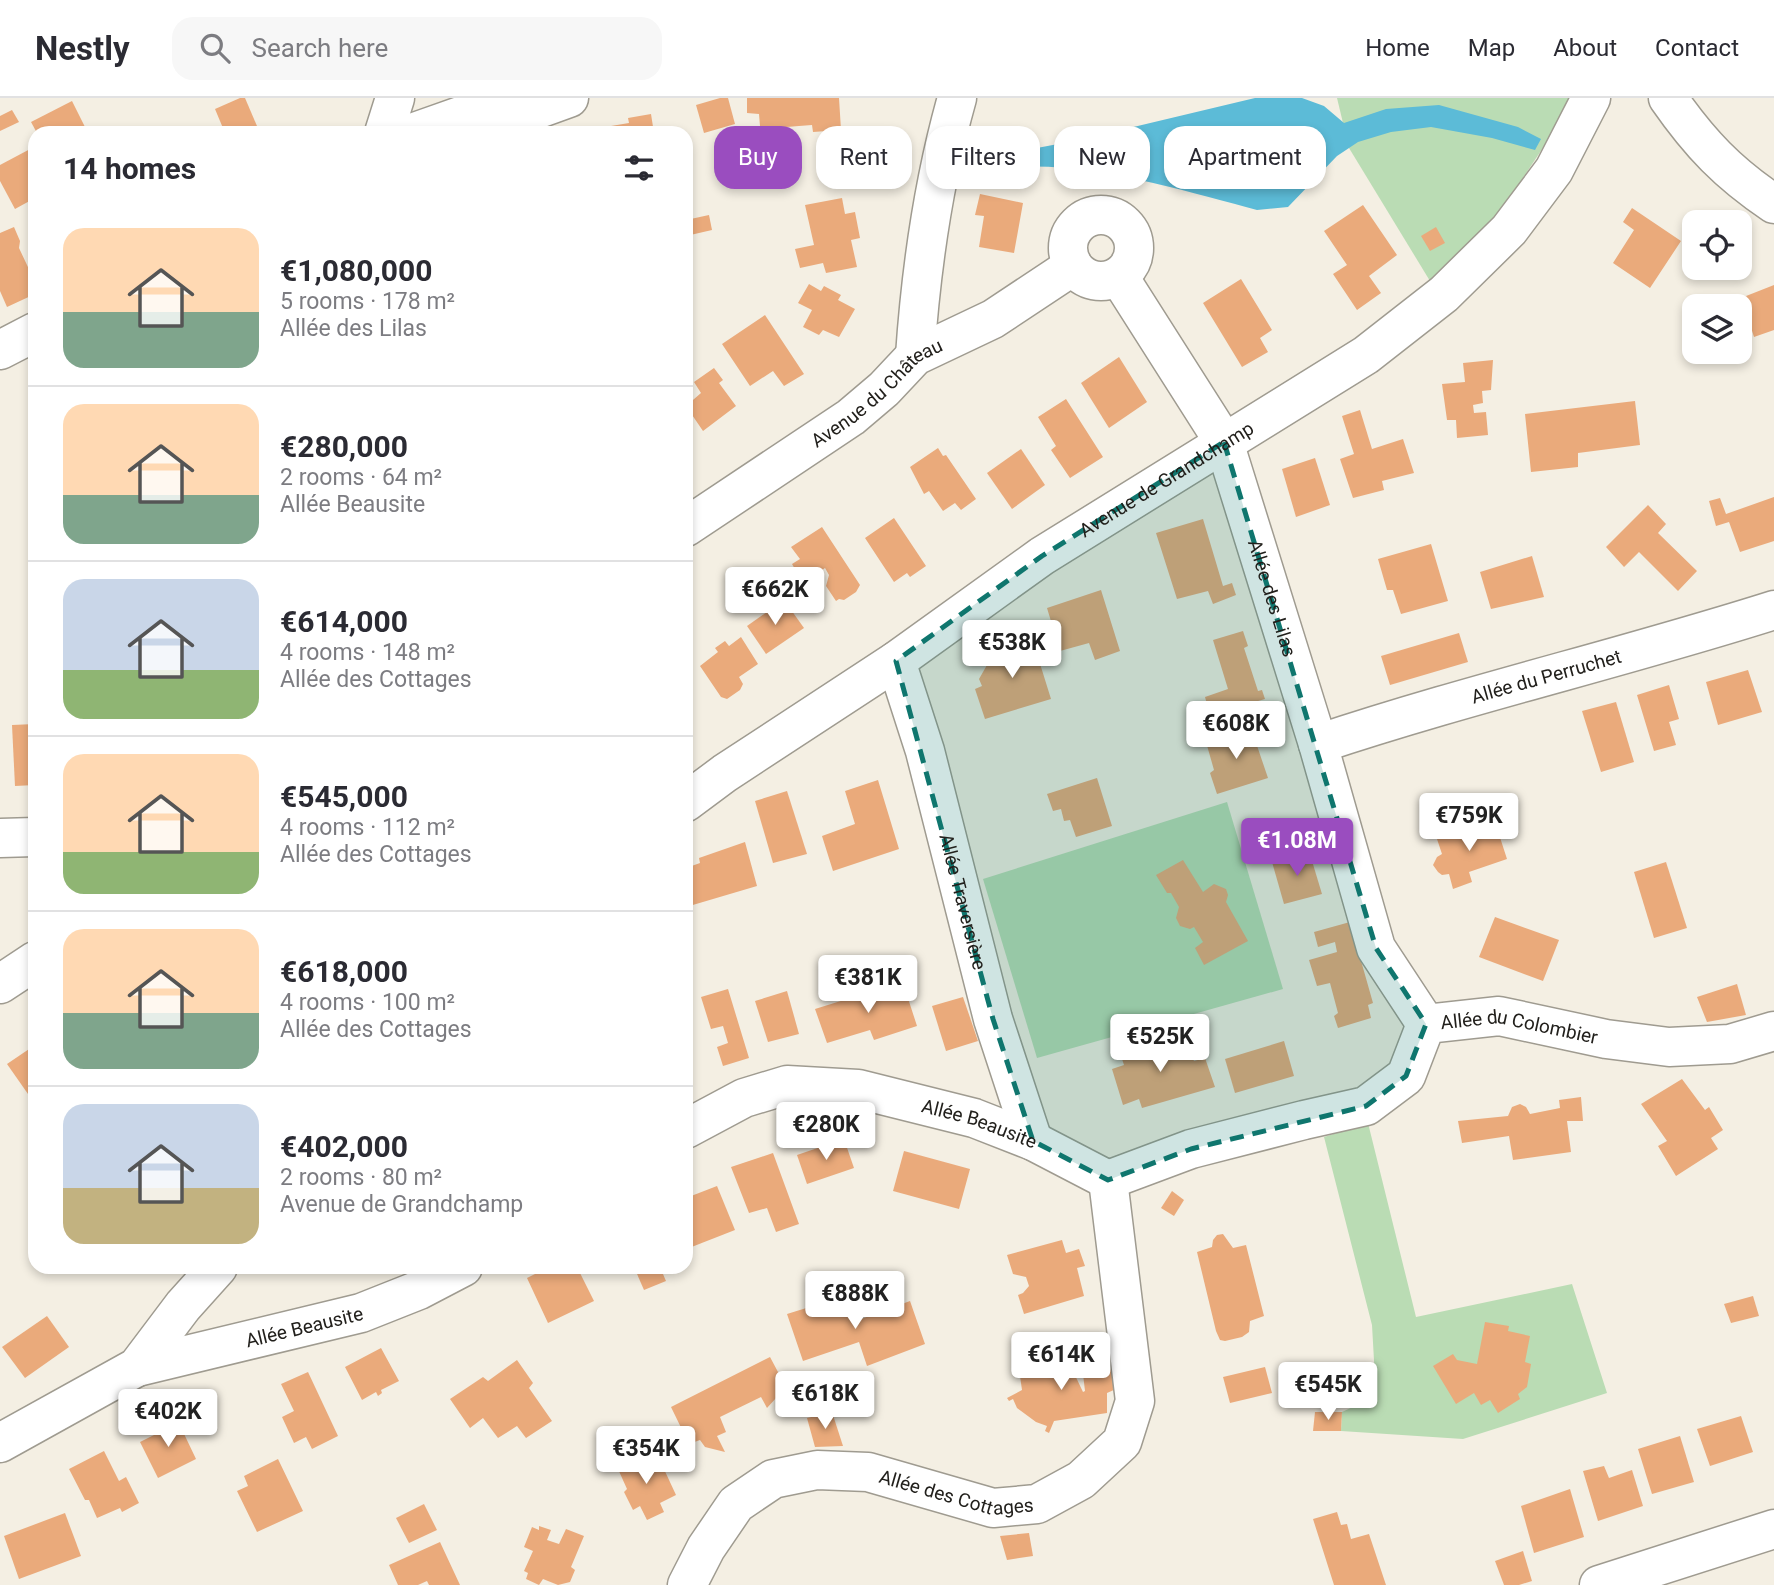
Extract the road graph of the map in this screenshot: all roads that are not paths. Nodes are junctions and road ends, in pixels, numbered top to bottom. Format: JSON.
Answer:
{"nodes":[{"id":1,"x":395,"y":98,"type":"edge"},
{"id":2,"x":511,"y":98,"type":"edge"},
{"id":3,"x":569,"y":98,"type":"edge"},
{"id":4,"x":957,"y":98,"type":"edge"},
{"id":5,"x":1591,"y":98,"type":"edge"},
{"id":6,"x":1668,"y":98,"type":"edge"},
{"id":7,"x":386,"y":126,"type":"edge"},
{"id":8,"x":432,"y":126,"type":"edge"},
{"id":9,"x":491,"y":126,"type":"edge"},
{"id":10,"x":1774,"y":204,"type":"edge"},
{"id":11,"x":1073,"y":266,"type":"junction"},
{"id":12,"x":1119,"y":277,"type":"junction"},
{"id":13,"x":28,"y":314,"type":"edge"},
{"id":14,"x":0,"y":328,"type":"edge"},
{"id":15,"x":28,"y":336,"type":"edge"},
{"id":16,"x":0,"y":350,"type":"edge"},
{"id":17,"x":915,"y":356,"type":"junction"},
{"id":18,"x":1224,"y":442,"type":"junction"},
{"id":19,"x":693,"y":522,"type":"edge"},
{"id":20,"x":1774,"y":610,"type":"edge"},
{"id":21,"x":896,"y":660,"type":"junction"},
{"id":22,"x":1318,"y":744,"type":"junction"},
{"id":23,"x":693,"y":797,"type":"edge"},
{"id":24,"x":28,"y":837,"type":"edge"},
{"id":25,"x":0,"y":838,"type":"edge"},
{"id":26,"x":28,"y":966,"type":"edge"},
{"id":27,"x":0,"y":984,"type":"edge"},
{"id":28,"x":1426,"y":1024,"type":"junction"},
{"id":29,"x":1774,"y":1031,"type":"edge"},
{"id":30,"x":693,"y":1125,"type":"edge"},
{"id":31,"x":1033,"y":1141,"type":"junction"},
{"id":32,"x":1108,"y":1180,"type":"junction"},
{"id":33,"x":212,"y":1274,"type":"edge"},
{"id":34,"x":450,"y":1274,"type":"edge"},
{"id":35,"x":137,"y":1367,"type":"junction"},
{"id":36,"x":0,"y":1443,"type":"edge"},
{"id":37,"x":1774,"y":1529,"type":"edge"},
{"id":38,"x":687,"y":1585,"type":"edge"},
{"id":39,"x":1600,"y":1585,"type":"edge"}],
"edges":[{"from":1,"to":7,"type":"street"},
{"from":2,"to":8,"type":"street"},
{"from":3,"to":9,"type":"street"},
{"from":4,"to":17,"type":"street"},
{"from":5,"to":18,"type":"street","name":"Avenue de Grandchamp"},
{"from":6,"to":10,"type":"street"},
{"from":11,"to":12,"type":"street"},
{"from":11,"to":12,"type":"street"},
{"from":11,"to":17,"type":"street","name":"Avenue du Château"},
{"from":12,"to":18,"type":"street","name":"Allée des Lilas"},
{"from":13,"to":14,"type":"street"},
{"from":15,"to":16,"type":"street"},
{"from":17,"to":19,"type":"street","name":"Avenue du Château"},
{"from":18,"to":21,"type":"street","name":"Avenue de Grandchamp"},
{"from":18,"to":22,"type":"street","name":"Allée des Lilas"},
{"from":20,"to":22,"type":"street","name":"Allée du Perruchet"},
{"from":21,"to":23,"type":"street","name":"Avenue de Grandchamp"},
{"from":21,"to":31,"type":"street","name":"Allée Traversière"},
{"from":22,"to":28,"type":"street","name":"Allée des Lilas"},
{"from":24,"to":25,"type":"street"},
{"from":26,"to":27,"type":"street"},
{"from":28,"to":29,"type":"street","name":"Allée du Colombier"},
{"from":28,"to":32,"type":"street","name":"Allée du Colombier"},
{"from":30,"to":31,"type":"street","name":"Allée Beausite"},
{"from":31,"to":32,"type":"street","name":"Allée Beausite"},
{"from":32,"to":38,"type":"street","name":"Allée des Cottages"},
{"from":33,"to":35,"type":"street"},
{"from":34,"to":35,"type":"street","name":"Allée Beausite"},
{"from":35,"to":36,"type":"street"},
{"from":37,"to":39,"type":"street"}]}
